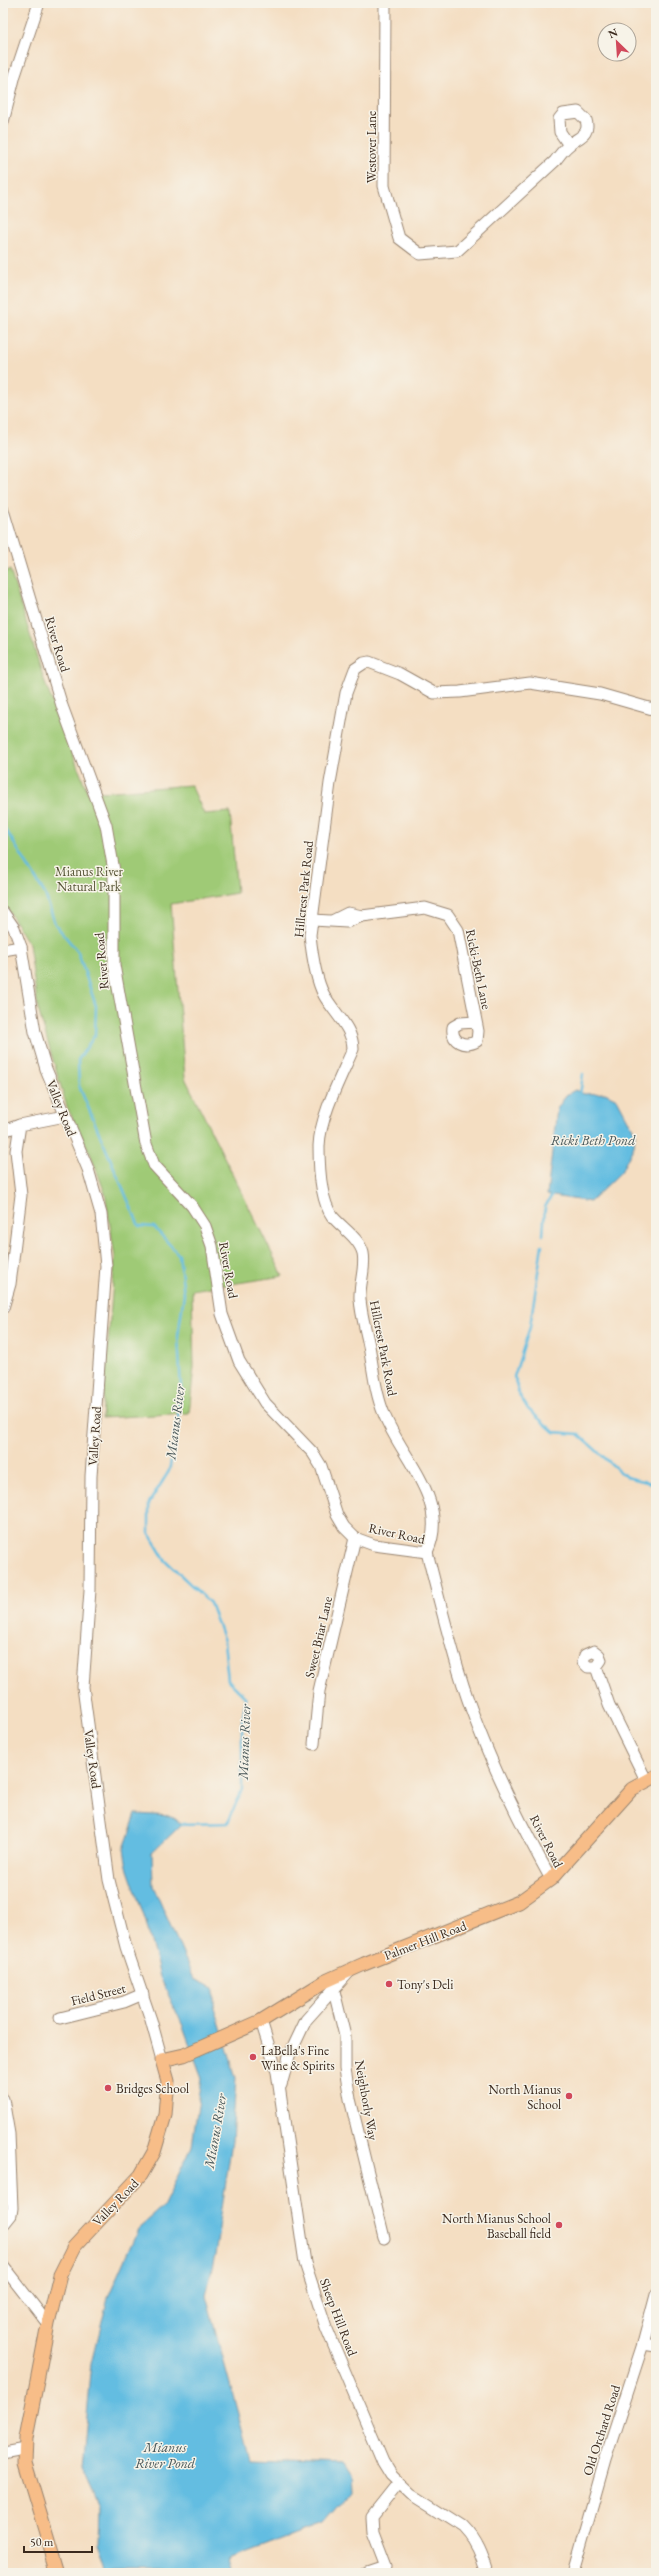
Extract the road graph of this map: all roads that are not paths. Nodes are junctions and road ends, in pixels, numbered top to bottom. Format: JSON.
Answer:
{"nodes":[{"id":1,"x":39,"y":3,"type":"edge"},
{"id":2,"x":385,"y":3,"type":"edge"},
{"id":3,"x":3,"y":122,"type":"edge"},
{"id":4,"x":569,"y":145,"type":"dead end"},
{"id":5,"x":3,"y":510,"type":"edge"},
{"id":6,"x":656,"y":710,"type":"edge"},
{"id":7,"x":3,"y":912,"type":"edge"},
{"id":8,"x":312,"y":920,"type":"junction"},
{"id":9,"x":21,"y":947,"type":"junction"},
{"id":10,"x":3,"y":950,"type":"edge"},
{"id":11,"x":476,"y":1022,"type":"dead end"},
{"id":12,"x":65,"y":1116,"type":"junction"},
{"id":13,"x":20,"y":1125,"type":"junction"},
{"id":14,"x":3,"y":1131,"type":"edge"},
{"id":15,"x":3,"y":1308,"type":"edge"},
{"id":16,"x":355,"y":1538,"type":"junction"},
{"id":17,"x":426,"y":1552,"type":"junction"},
{"id":18,"x":596,"y":1667,"type":"dead end"},
{"id":19,"x":314,"y":1744,"type":"dead end"},
{"id":20,"x":651,"y":1778,"type":"edge"},
{"id":21,"x":550,"y":1879,"type":"junction"},
{"id":22,"x":350,"y":1970,"type":"junction"},
{"id":23,"x":334,"y":1991,"type":"junction"},
{"id":24,"x":143,"y":1994,"type":"junction"},
{"id":25,"x":60,"y":2018,"type":"dead end"},
{"id":26,"x":261,"y":2021,"type":"junction"},
{"id":27,"x":162,"y":2060,"type":"junction"},
{"id":28,"x":280,"y":2092,"type":"junction"},
{"id":29,"x":3,"y":2099,"type":"edge"},
{"id":30,"x":3,"y":2225,"type":"edge"},
{"id":31,"x":384,"y":2238,"type":"dead end"},
{"id":32,"x":3,"y":2266,"type":"edge"},
{"id":33,"x":656,"y":2295,"type":"edge"},
{"id":34,"x":48,"y":2324,"type":"junction"},
{"id":35,"x":643,"y":2344,"type":"junction"},
{"id":36,"x":656,"y":2346,"type":"edge"},
{"id":37,"x":25,"y":2449,"type":"junction"},
{"id":38,"x":3,"y":2454,"type":"edge"},
{"id":39,"x":399,"y":2483,"type":"junction"},
{"id":40,"x":387,"y":2570,"type":"edge"},
{"id":41,"x":58,"y":2573,"type":"edge"},
{"id":42,"x":368,"y":2573,"type":"edge"},
{"id":43,"x":487,"y":2573,"type":"edge"},
{"id":44,"x":573,"y":2573,"type":"edge"}],
"edges":[{"from":1,"to":3,"type":"street"},
{"from":2,"to":4,"type":"street","name":"Westover Lane"},
{"from":5,"to":16,"type":"street","name":"River Road"},
{"from":6,"to":8,"type":"street","name":"Hillcrest Park Road"},
{"from":7,"to":9,"type":"street","name":"Valley Road"},
{"from":8,"to":11,"type":"street","name":"Ricki-Beth Lane"},
{"from":8,"to":17,"type":"street","name":"Hillcrest Park Road"},
{"from":9,"to":10,"type":"street"},
{"from":9,"to":12,"type":"street","name":"Valley Road"},
{"from":12,"to":13,"type":"street"},
{"from":12,"to":24,"type":"street","name":"Valley Road"},
{"from":13,"to":14,"type":"street"},
{"from":13,"to":15,"type":"street"},
{"from":16,"to":17,"type":"street","name":"River Road"},
{"from":16,"to":19,"type":"street","name":"Sweet Briar Lane"},
{"from":17,"to":21,"type":"street","name":"River Road"},
{"from":18,"to":20,"type":"street"},
{"from":20,"to":21,"type":"main road","name":"Palmer Hill Road"},
{"from":21,"to":22,"type":"main road","name":"Palmer Hill Road"},
{"from":22,"to":23,"type":"street"},
{"from":22,"to":26,"type":"main road","name":"Palmer Hill Road"},
{"from":23,"to":28,"type":"street"},
{"from":23,"to":31,"type":"street","name":"Neighborly Way"},
{"from":24,"to":25,"type":"street","name":"Field Street"},
{"from":24,"to":27,"type":"street","name":"Valley Road"},
{"from":26,"to":27,"type":"main road","name":"Palmer Hill Road"},
{"from":26,"to":28,"type":"street","name":"Sheep Hill Road"},
{"from":27,"to":34,"type":"main road","name":"Valley Road"},
{"from":28,"to":39,"type":"street","name":"Sheep Hill Road"},
{"from":29,"to":30,"type":"street"},
{"from":32,"to":34,"type":"street"},
{"from":33,"to":35,"type":"street","name":"Old Orchard Road"},
{"from":34,"to":37,"type":"main road","name":"Valley Road"},
{"from":35,"to":36,"type":"street"},
{"from":35,"to":44,"type":"street","name":"Old Orchard Road"},
{"from":37,"to":38,"type":"street"},
{"from":37,"to":41,"type":"main road","name":"Valley Road"},
{"from":39,"to":40,"type":"street"},
{"from":39,"to":43,"type":"street","name":"Sheep Hill Road"},
{"from":40,"to":42,"type":"street"}]}
